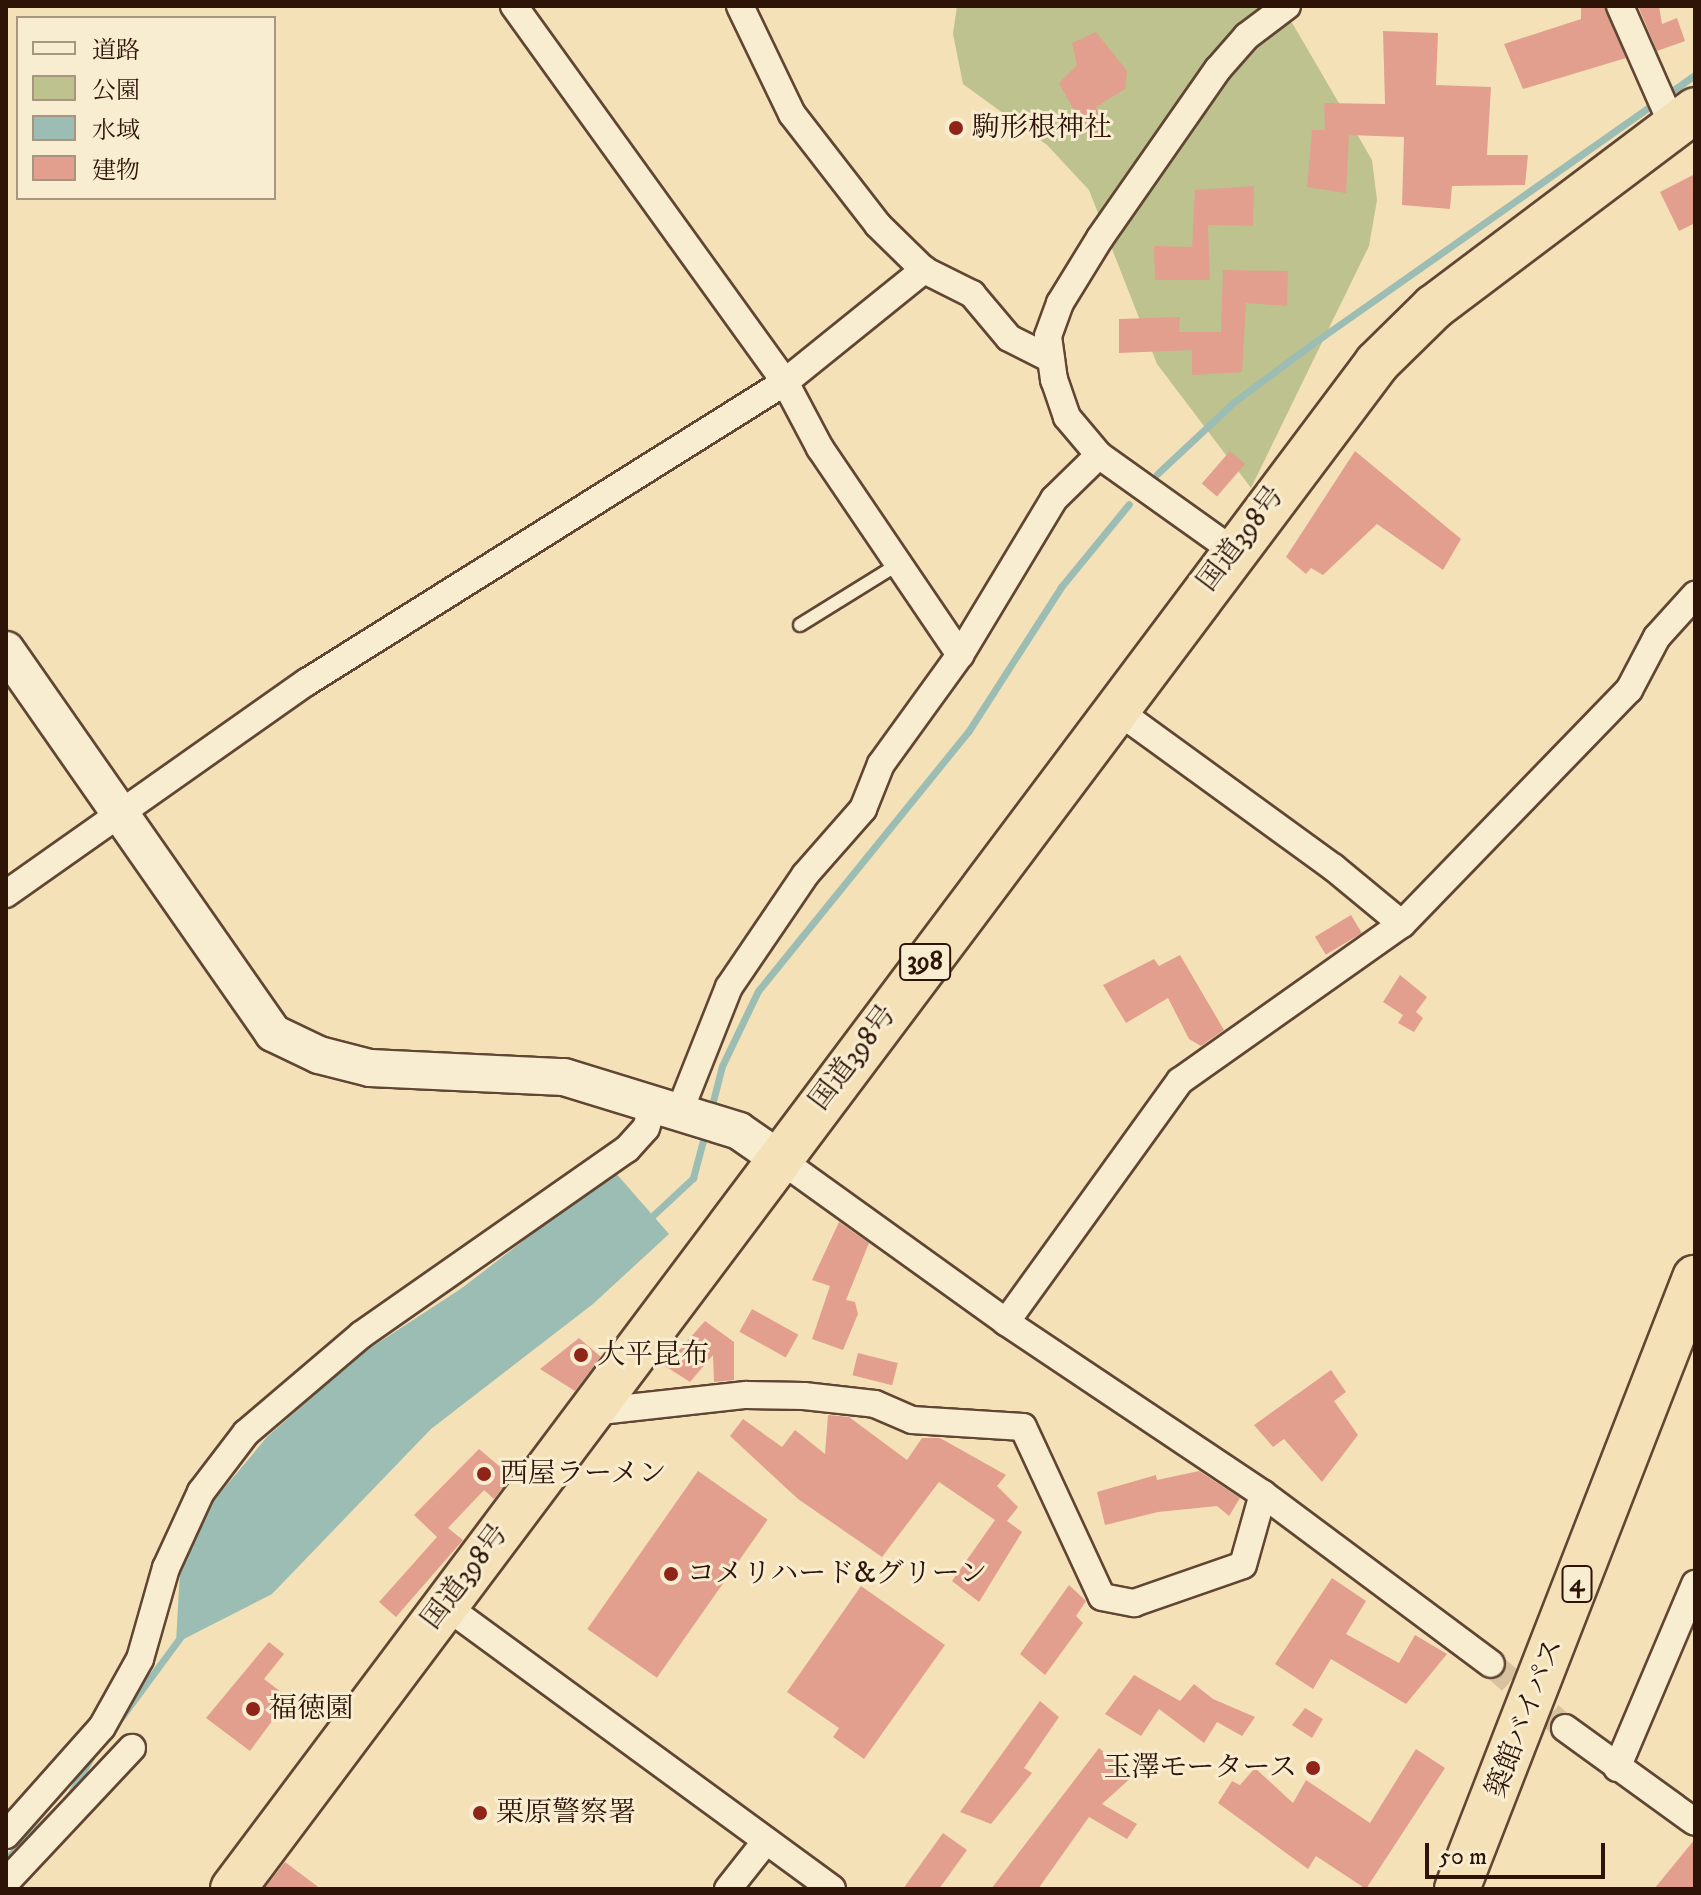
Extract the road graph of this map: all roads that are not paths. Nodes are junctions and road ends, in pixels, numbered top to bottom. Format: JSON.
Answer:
{"nodes":[{"id":1,"x":514,"y":6,"type":"edge"},
{"id":2,"x":740,"y":6,"type":"edge"},
{"id":3,"x":1287,"y":6,"type":"edge"},
{"id":4,"x":1620,"y":6,"type":"edge"},
{"id":5,"x":1676,"y":114,"type":"edge"},
{"id":6,"x":924,"y":270,"type":"junction"},
{"id":7,"x":1051,"y":359,"type":"junction"},
{"id":8,"x":785,"y":382,"type":"junction"},
{"id":9,"x":1099,"y":455,"type":"junction"},
{"id":10,"x":1232,"y":550,"type":"junction"},
{"id":11,"x":900,"y":563,"type":"junction"},
{"id":12,"x":1695,"y":595,"type":"edge"},
{"id":13,"x":800,"y":625,"type":"dead end"},
{"id":14,"x":6,"y":650,"type":"edge"},
{"id":15,"x":960,"y":655,"type":"junction"},
{"id":16,"x":1114,"y":708,"type":"junction"},
{"id":17,"x":120,"y":814,"type":"junction"},
{"id":18,"x":6,"y":894,"type":"edge"},
{"id":19,"x":1402,"y":924,"type":"junction"},
{"id":20,"x":676,"y":1109,"type":"junction"},
{"id":21,"x":778,"y":1158,"type":"junction"},
{"id":22,"x":1695,"y":1278,"type":"edge"},
{"id":23,"x":1006,"y":1322,"type":"junction"},
{"id":24,"x":591,"y":1412,"type":"junction"},
{"id":25,"x":1263,"y":1494,"type":"junction"},
{"id":26,"x":1695,"y":1584,"type":"edge"},
{"id":27,"x":443,"y":1604,"type":"junction"},
{"id":28,"x":1688,"y":1624,"type":"edge"},
{"id":29,"x":1491,"y":1664,"type":"tunnel mouth"},
{"id":30,"x":1565,"y":1728,"type":"tunnel mouth"},
{"id":31,"x":132,"y":1748,"type":"dead end"},
{"id":32,"x":1617,"y":1768,"type":"junction"},
{"id":33,"x":1695,"y":1822,"type":"edge"},
{"id":34,"x":6,"y":1835,"type":"edge"},
{"id":35,"x":766,"y":1841,"type":"junction"},
{"id":36,"x":6,"y":1882,"type":"edge"},
{"id":37,"x":233,"y":1889,"type":"edge"},
{"id":38,"x":728,"y":1889,"type":"edge"},
{"id":39,"x":832,"y":1889,"type":"edge"},
{"id":40,"x":1457,"y":1889,"type":"edge"}],
"edges":[{"from":1,"to":8,"type":"street"},
{"from":2,"to":6,"type":"street"},
{"from":3,"to":7,"type":"street"},
{"from":4,"to":5,"type":"street"},
{"from":5,"to":10,"type":"highway","name":"国道398号","number":"398"},
{"from":6,"to":7,"type":"street"},
{"from":6,"to":8,"type":"street"},
{"from":7,"to":9,"type":"street"},
{"from":8,"to":11,"type":"street"},
{"from":8,"to":17,"type":"street"},
{"from":9,"to":10,"type":"street"},
{"from":9,"to":15,"type":"street"},
{"from":10,"to":16,"type":"highway","name":"国道398号","number":"398"},
{"from":11,"to":13,"type":"lane"},
{"from":11,"to":15,"type":"street"},
{"from":12,"to":19,"type":"street"},
{"from":14,"to":17,"type":"street"},
{"from":15,"to":20,"type":"street"},
{"from":16,"to":19,"type":"street"},
{"from":16,"to":21,"type":"highway","name":"国道398号","number":"398"},
{"from":17,"to":18,"type":"street"},
{"from":17,"to":20,"type":"street"},
{"from":19,"to":23,"type":"street"},
{"from":20,"to":21,"type":"street"},
{"from":20,"to":34,"type":"street"},
{"from":21,"to":23,"type":"street"},
{"from":21,"to":24,"type":"highway","name":"国道398号","number":"398"},
{"from":22,"to":40,"type":"highway","name":"築館バイパス","number":"4"},
{"from":23,"to":25,"type":"street"},
{"from":24,"to":25,"type":"street"},
{"from":24,"to":27,"type":"highway","name":"国道398号","number":"398"},
{"from":25,"to":29,"type":"street"},
{"from":26,"to":28,"type":"street"},
{"from":27,"to":35,"type":"street"},
{"from":27,"to":37,"type":"highway","name":"国道398号","number":"398"},
{"from":28,"to":32,"type":"street"},
{"from":30,"to":32,"type":"street"},
{"from":31,"to":36,"type":"street"},
{"from":32,"to":33,"type":"street"},
{"from":35,"to":38,"type":"street"},
{"from":35,"to":39,"type":"street"}]}
